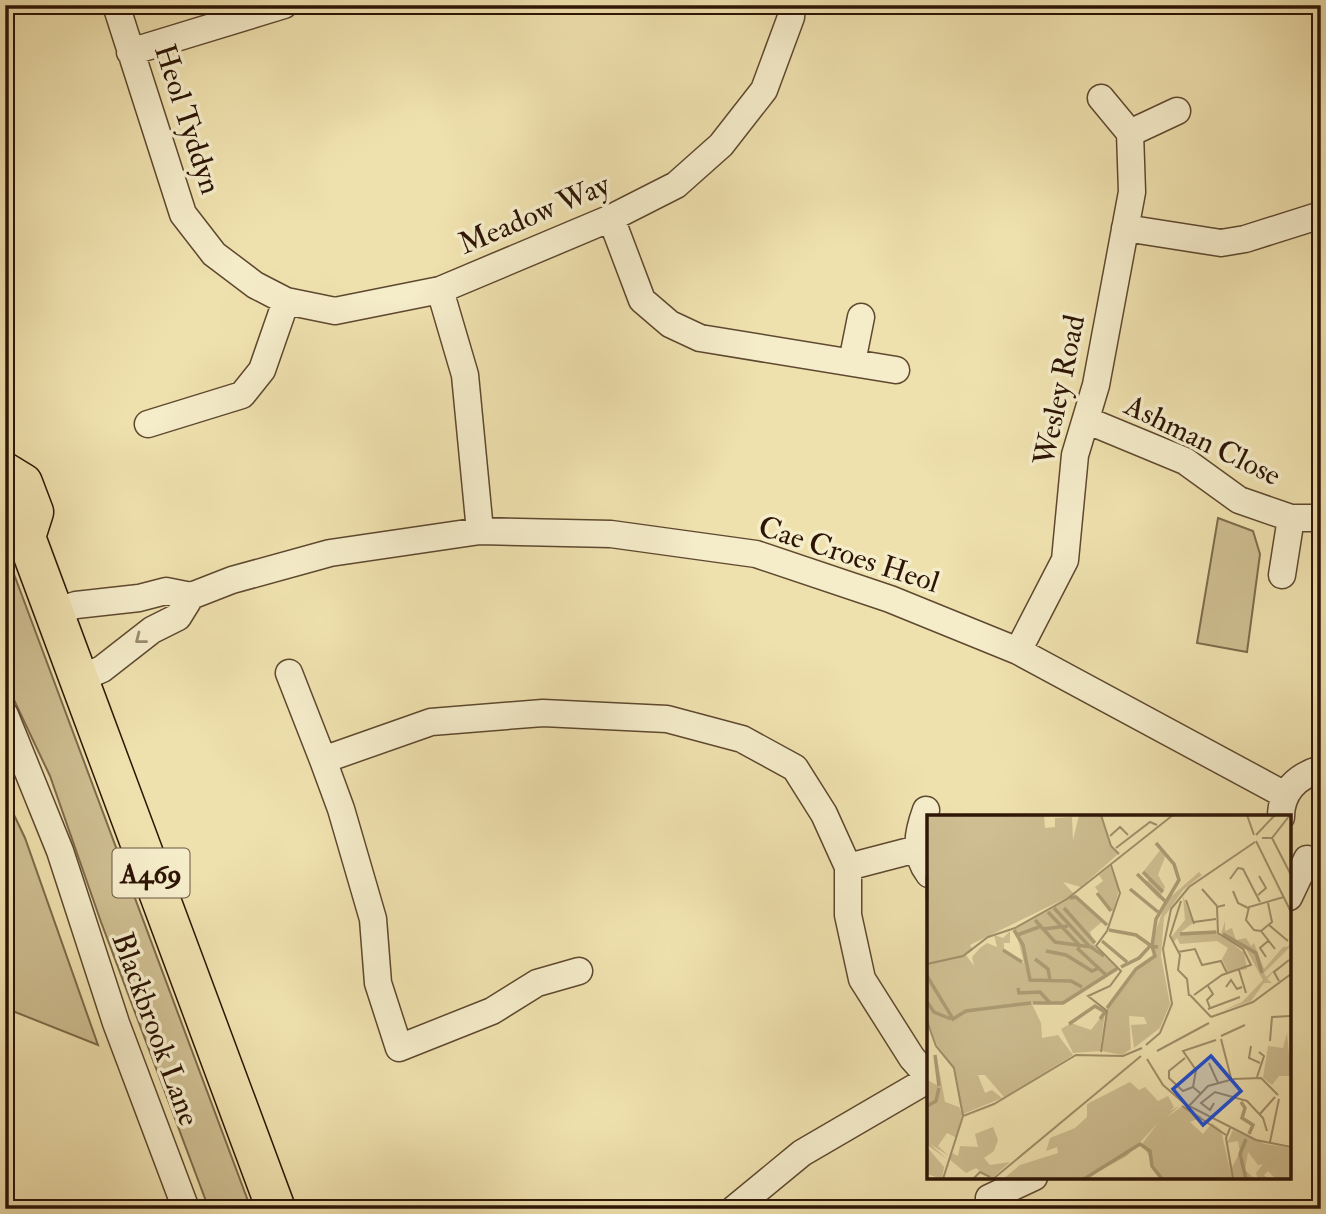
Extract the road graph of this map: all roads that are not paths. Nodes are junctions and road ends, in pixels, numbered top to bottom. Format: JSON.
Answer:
{"nodes":[{"id":1,"x":116,"y":5,"type":"edge"},
{"id":2,"x":284,"y":5,"type":"edge"},
{"id":3,"x":792,"y":5,"type":"edge"},
{"id":4,"x":131,"y":52,"type":"junction"},
{"id":5,"x":1101,"y":98,"type":"dead end"},
{"id":6,"x":1177,"y":111,"type":"dead end"},
{"id":7,"x":1130,"y":134,"type":"junction"},
{"id":8,"x":1321,"y":215,"type":"edge"},
{"id":9,"x":611,"y":218,"type":"junction"},
{"id":10,"x":1125,"y":228,"type":"junction"},
{"id":11,"x":440,"y":290,"type":"junction"},
{"id":12,"x":286,"y":301,"type":"junction"},
{"id":13,"x":861,"y":317,"type":"dead end"},
{"id":14,"x":852,"y":362,"type":"junction"},
{"id":15,"x":895,"y":370,"type":"dead end"},
{"id":16,"x":1086,"y":421,"type":"junction"},
{"id":17,"x":148,"y":424,"type":"dead end"},
{"id":18,"x":5,"y":472,"type":"edge"},
{"id":19,"x":1291,"y":518,"type":"junction"},
{"id":20,"x":1321,"y":518,"type":"edge"},
{"id":21,"x":15,"y":530,"type":"edge"},
{"id":22,"x":480,"y":531,"type":"junction"},
{"id":23,"x":1282,"y":575,"type":"dead end"},
{"id":24,"x":191,"y":596,"type":"junction"},
{"id":25,"x":54,"y":612,"type":"junction"},
{"id":26,"x":1018,"y":651,"type":"junction"},
{"id":27,"x":289,"y":673,"type":"dead end"},
{"id":28,"x":79,"y":679,"type":"junction"},
{"id":29,"x":5,"y":715,"type":"edge"},
{"id":30,"x":323,"y":760,"type":"junction"},
{"id":31,"x":1321,"y":769,"type":"edge"},
{"id":32,"x":1283,"y":806,"type":"edge"},
{"id":33,"x":926,"y":810,"type":"dead end"},
{"id":34,"x":917,"y":849,"type":"junction"},
{"id":35,"x":1306,"y":855,"type":"edge"},
{"id":36,"x":848,"y":867,"type":"junction"},
{"id":37,"x":927,"y":872,"type":"edge"},
{"id":38,"x":1291,"y":892,"type":"edge"},
{"id":39,"x":579,"y":971,"type":"dead end"},
{"id":40,"x":927,"y":1076,"type":"edge"},
{"id":41,"x":927,"y":1079,"type":"edge"},
{"id":42,"x":1029,"y":1179,"type":"edge"},
{"id":43,"x":988,"y":1195,"type":"edge"},
{"id":44,"x":186,"y":1209,"type":"edge"},
{"id":45,"x":276,"y":1209,"type":"edge"},
{"id":46,"x":734,"y":1209,"type":"edge"}],
"edges":[{"from":1,"to":4,"type":"street","name":"Heol Tyddyn"},
{"from":2,"to":4,"type":"street"},
{"from":3,"to":9,"type":"street","name":"Meadow Way"},
{"from":4,"to":12,"type":"street","name":"Heol Tyddyn"},
{"from":5,"to":7,"type":"street"},
{"from":6,"to":7,"type":"street"},
{"from":7,"to":10,"type":"street","name":"Wesley Road"},
{"from":8,"to":10,"type":"street"},
{"from":9,"to":11,"type":"street","name":"Meadow Way"},
{"from":9,"to":14,"type":"street"},
{"from":10,"to":16,"type":"street","name":"Wesley Road"},
{"from":11,"to":12,"type":"street","name":"Heol Tyddyn"},
{"from":11,"to":22,"type":"street","name":"Meadow Way"},
{"from":12,"to":17,"type":"street"},
{"from":13,"to":14,"type":"street"},
{"from":14,"to":15,"type":"street"},
{"from":16,"to":19,"type":"street","name":"Ashman Close"},
{"from":16,"to":26,"type":"street","name":"Wesley Road"},
{"from":18,"to":21,"type":"main road","number":"A469"},
{"from":19,"to":20,"type":"street","name":"Ashman Close"},
{"from":19,"to":23,"type":"street","name":"Ashman Close"},
{"from":21,"to":25,"type":"main road","number":"A469"},
{"from":22,"to":24,"type":"street","name":"Cae Croes Heol"},
{"from":22,"to":26,"type":"street","name":"Cae Croes Heol"},
{"from":24,"to":25,"type":"street","name":"Cae Croes Heol"},
{"from":24,"to":28,"type":"street","name":"Cae Croes Heol","one_way":true},
{"from":25,"to":28,"type":"main road","number":"A469"},
{"from":26,"to":32,"type":"street","name":"Cae Croes Heol"},
{"from":27,"to":30,"type":"street"},
{"from":28,"to":45,"type":"main road","number":"A469"},
{"from":29,"to":44,"type":"street","name":"Blackbrook Lane"},
{"from":30,"to":36,"type":"street"},
{"from":30,"to":39,"type":"street"},
{"from":31,"to":32,"type":"street"},
{"from":33,"to":34,"type":"street"},
{"from":34,"to":36,"type":"street"},
{"from":34,"to":37,"type":"street"},
{"from":35,"to":38,"type":"street"},
{"from":36,"to":40,"type":"street"},
{"from":41,"to":46,"type":"street"},
{"from":42,"to":43,"type":"street"}]}
